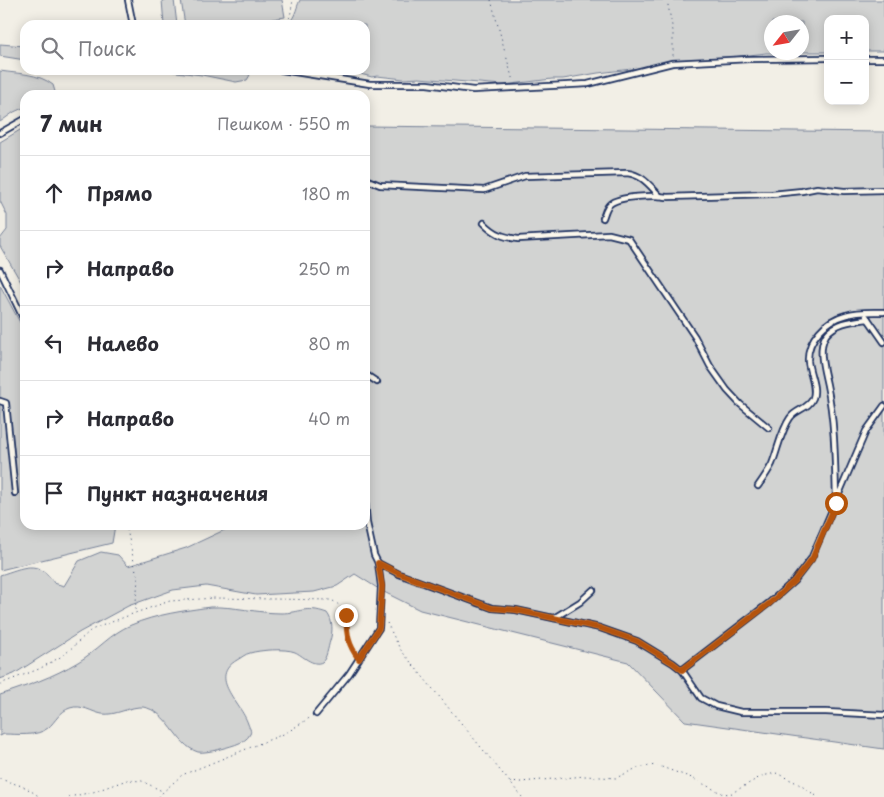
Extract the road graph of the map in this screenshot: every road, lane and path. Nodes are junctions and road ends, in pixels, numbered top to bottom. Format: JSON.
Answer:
{"nodes":[{"id":1,"x":128,"y":0,"type":"edge"},
{"id":2,"x":294,"y":0,"type":"edge"},
{"id":3,"x":491,"y":0,"type":"edge"},
{"id":4,"x":667,"y":0,"type":"edge"},
{"id":5,"x":132,"y":20,"type":"edge"},
{"id":6,"x":287,"y":20,"type":"edge"},
{"id":7,"x":824,"y":58,"type":"edge"},
{"id":8,"x":869,"y":59,"type":"edge"},
{"id":9,"x":884,"y":59,"type":"edge"},
{"id":10,"x":672,"y":63,"type":"junction"},
{"id":11,"x":313,"y":75,"type":"edge"},
{"id":12,"x":514,"y":87,"type":"junction"},
{"id":13,"x":20,"y":123,"type":"edge"},
{"id":14,"x":0,"y":133,"type":"edge"},
{"id":15,"x":370,"y":181,"type":"edge"},
{"id":16,"x":884,"y":190,"type":"edge"},
{"id":17,"x":660,"y":196,"type":"junction"},
{"id":18,"x":603,"y":218,"type":"dead end"},
{"id":19,"x":484,"y":223,"type":"dead end"},
{"id":20,"x":0,"y":270,"type":"edge"},
{"id":21,"x":20,"y":312,"type":"edge"},
{"id":22,"x":864,"y":312,"type":"junction"},
{"id":23,"x":884,"y":312,"type":"edge"},
{"id":24,"x":868,"y":319,"type":"junction"},
{"id":25,"x":884,"y":342,"type":"edge"},
{"id":26,"x":370,"y":377,"type":"edge"},
{"id":27,"x":377,"y":382,"type":"dead end"},
{"id":28,"x":0,"y":402,"type":"edge"},
{"id":29,"x":884,"y":406,"type":"edge"},
{"id":30,"x":770,"y":428,"type":"dead end"},
{"id":31,"x":758,"y":486,"type":"dead end"},
{"id":32,"x":15,"y":493,"type":"dead end"},
{"id":33,"x":836,"y":503,"type":"junction"},
{"id":34,"x":127,"y":530,"type":"edge"},
{"id":35,"x":368,"y":530,"type":"edge"},
{"id":36,"x":378,"y":563,"type":"junction"},
{"id":37,"x":593,"y":590,"type":"dead end"},
{"id":38,"x":135,"y":613,"type":"junction"},
{"id":39,"x":380,"y":617,"type":"junction"},
{"id":40,"x":554,"y":618,"type":"junction"},
{"id":41,"x":359,"y":659,"type":"junction"},
{"id":42,"x":682,"y":670,"type":"junction"},
{"id":43,"x":0,"y":684,"type":"edge"},
{"id":44,"x":316,"y":714,"type":"joint"},
{"id":45,"x":884,"y":716,"type":"edge"},
{"id":46,"x":0,"y":779,"type":"edge"},
{"id":47,"x":510,"y":783,"type":"junction"},
{"id":48,"x":163,"y":792,"type":"junction"},
{"id":49,"x":40,"y":797,"type":"edge"},
{"id":50,"x":69,"y":797,"type":"edge"},
{"id":51,"x":159,"y":797,"type":"edge"},
{"id":52,"x":522,"y":797,"type":"edge"},
{"id":53,"x":818,"y":797,"type":"edge"}],
"edges":[{"from":1,"to":5,"type":"lane"},
{"from":2,"to":6,"type":"path"},
{"from":3,"to":12,"type":"path"},
{"from":4,"to":10,"type":"path"},
{"from":7,"to":10,"type":"lane"},
{"from":8,"to":9,"type":"lane"},
{"from":10,"to":12,"type":"lane"},
{"from":11,"to":12,"type":"lane"},
{"from":13,"to":14,"type":"lane"},
{"from":15,"to":17,"type":"lane"},
{"from":16,"to":17,"type":"lane"},
{"from":17,"to":18,"type":"lane"},
{"from":19,"to":30,"type":"lane"},
{"from":20,"to":21,"type":"lane"},
{"from":22,"to":23,"type":"lane"},
{"from":22,"to":24,"type":"lane"},
{"from":22,"to":31,"type":"lane"},
{"from":24,"to":25,"type":"lane"},
{"from":24,"to":33,"type":"lane"},
{"from":26,"to":27,"type":"lane"},
{"from":28,"to":32,"type":"lane"},
{"from":29,"to":33,"type":"lane"},
{"from":33,"to":42,"type":"lane"},
{"from":34,"to":38,"type":"path"},
{"from":35,"to":36,"type":"lane"},
{"from":36,"to":39,"type":"lane"},
{"from":36,"to":40,"type":"lane"},
{"from":37,"to":40,"type":"lane"},
{"from":38,"to":41,"type":"path"},
{"from":38,"to":43,"type":"path"},
{"from":39,"to":41,"type":"lane"},
{"from":39,"to":47,"type":"path"},
{"from":40,"to":42,"type":"lane"},
{"from":41,"to":44,"type":"lane"},
{"from":42,"to":45,"type":"lane"},
{"from":44,"to":48,"type":"path"},
{"from":46,"to":49,"type":"path"},
{"from":47,"to":52,"type":"path"},
{"from":47,"to":53,"type":"path"},
{"from":48,"to":50,"type":"path"},
{"from":48,"to":51,"type":"path"}]}
